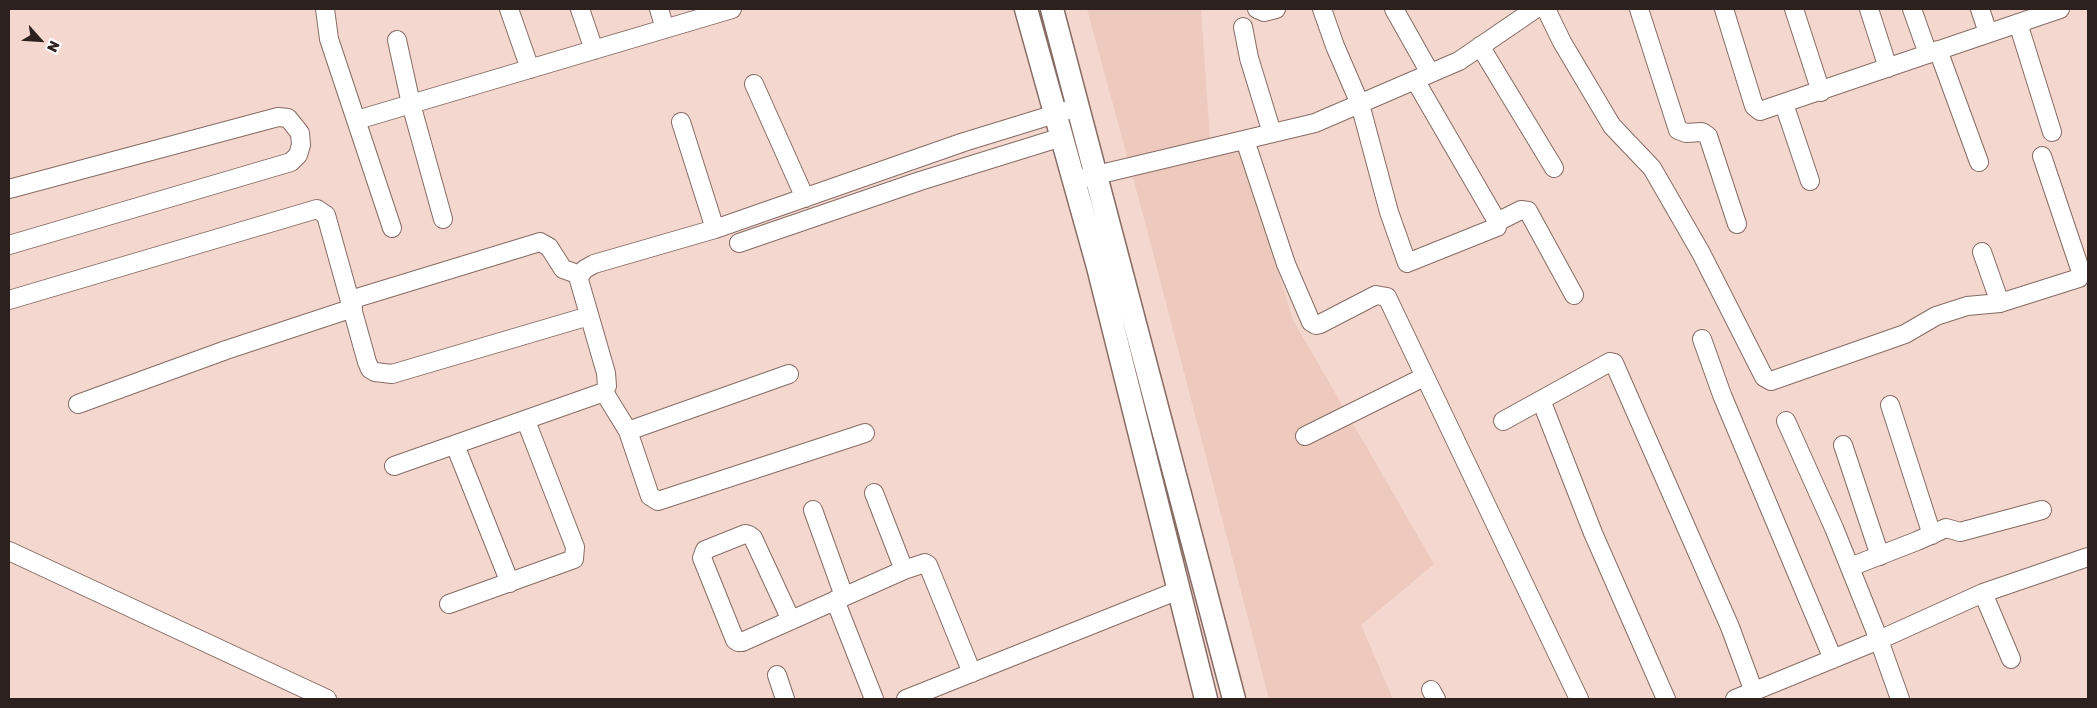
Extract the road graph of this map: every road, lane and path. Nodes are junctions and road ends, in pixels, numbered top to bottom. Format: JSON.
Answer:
{"nodes":[{"id":1,"x":325,"y":9,"type":"edge"},
{"id":2,"x":509,"y":9,"type":"edge"},
{"id":3,"x":580,"y":9,"type":"edge"},
{"id":4,"x":659,"y":9,"type":"edge"},
{"id":5,"x":732,"y":9,"type":"edge"},
{"id":6,"x":1026,"y":9,"type":"edge"},
{"id":7,"x":1052,"y":9,"type":"edge"},
{"id":8,"x":1257,"y":9,"type":"edge"},
{"id":9,"x":1276,"y":9,"type":"edge"},
{"id":10,"x":1322,"y":9,"type":"edge"},
{"id":11,"x":1394,"y":9,"type":"edge"},
{"id":12,"x":1535,"y":9,"type":"edge"},
{"id":13,"x":1546,"y":9,"type":"edge"},
{"id":14,"x":1639,"y":9,"type":"edge"},
{"id":15,"x":1724,"y":9,"type":"edge"},
{"id":16,"x":1794,"y":9,"type":"edge"},
{"id":17,"x":1869,"y":9,"type":"edge"},
{"id":18,"x":1912,"y":9,"type":"edge"},
{"id":19,"x":1980,"y":9,"type":"edge"},
{"id":20,"x":2049,"y":11,"type":"edge"},
{"id":21,"x":2018,"y":23,"type":"junction"},
{"id":22,"x":1244,"y":27,"type":"dead end"},
{"id":23,"x":665,"y":29,"type":"junction"},
{"id":24,"x":1988,"y":34,"type":"junction"},
{"id":25,"x":397,"y":40,"type":"dead end"},
{"id":26,"x":1480,"y":46,"type":"junction"},
{"id":27,"x":594,"y":50,"type":"junction"},
{"id":28,"x":1933,"y":52,"type":"junction"},
{"id":29,"x":1888,"y":68,"type":"junction"},
{"id":30,"x":530,"y":69,"type":"junction"},
{"id":31,"x":1422,"y":77,"type":"junction"},
{"id":32,"x":754,"y":84,"type":"dead end"},
{"id":33,"x":1821,"y":92,"type":"junction"},
{"id":34,"x":412,"y":104,"type":"junction"},
{"id":35,"x":1360,"y":104,"type":"junction"},
{"id":36,"x":1784,"y":104,"type":"junction"},
{"id":37,"x":1078,"y":107,"type":"junction"},
{"id":38,"x":1056,"y":116,"type":"junction"},
{"id":39,"x":357,"y":120,"type":"junction"},
{"id":40,"x":681,"y":122,"type":"dead end"},
{"id":41,"x":2052,"y":132,"type":"dead end"},
{"id":42,"x":1272,"y":134,"type":"junction"},
{"id":43,"x":1062,"y":137,"type":"junction"},
{"id":44,"x":1245,"y":140,"type":"junction"},
{"id":45,"x":2042,"y":156,"type":"dead end"},
{"id":46,"x":1979,"y":162,"type":"dead end"},
{"id":47,"x":1554,"y":168,"type":"dead end"},
{"id":48,"x":1096,"y":175,"type":"junction"},
{"id":49,"x":1074,"y":181,"type":"junction"},
{"id":50,"x":1810,"y":181,"type":"dead end"},
{"id":51,"x":9,"y":189,"type":"edge"},
{"id":52,"x":805,"y":198,"type":"junction"},
{"id":53,"x":443,"y":219,"type":"dead end"},
{"id":54,"x":1497,"y":222,"type":"junction"},
{"id":55,"x":1737,"y":224,"type":"dead end"},
{"id":56,"x":392,"y":228,"type":"dead end"},
{"id":57,"x":716,"y":229,"type":"junction"},
{"id":58,"x":739,"y":243,"type":"dead end"},
{"id":59,"x":9,"y":246,"type":"edge"},
{"id":60,"x":1982,"y":252,"type":"dead end"},
{"id":61,"x":580,"y":275,"type":"junction"},
{"id":62,"x":1574,"y":295,"type":"dead end"},
{"id":63,"x":9,"y":300,"type":"edge"},
{"id":64,"x":2000,"y":303,"type":"junction"},
{"id":65,"x":352,"y":304,"type":"junction"},
{"id":66,"x":589,"y":316,"type":"junction"},
{"id":67,"x":1702,"y":339,"type":"dead end"},
{"id":68,"x":789,"y":374,"type":"dead end"},
{"id":69,"x":1424,"y":377,"type":"junction"},
{"id":70,"x":604,"y":392,"type":"junction"},
{"id":71,"x":1541,"y":400,"type":"junction"},
{"id":72,"x":78,"y":404,"type":"dead end"},
{"id":73,"x":1890,"y":405,"type":"dead end"},
{"id":74,"x":526,"y":421,"type":"junction"},
{"id":75,"x":1503,"y":421,"type":"dead end"},
{"id":76,"x":1786,"y":421,"type":"dead end"},
{"id":77,"x":628,"y":431,"type":"junction"},
{"id":78,"x":865,"y":433,"type":"dead end"},
{"id":79,"x":1305,"y":436,"type":"dead end"},
{"id":80,"x":455,"y":445,"type":"junction"},
{"id":81,"x":1843,"y":445,"type":"dead end"},
{"id":82,"x":394,"y":466,"type":"dead end"},
{"id":83,"x":874,"y":493,"type":"dead end"},
{"id":84,"x":813,"y":510,"type":"dead end"},
{"id":85,"x":2042,"y":510,"type":"dead end"},
{"id":86,"x":1932,"y":534,"type":"junction"},
{"id":87,"x":9,"y":551,"type":"edge"},
{"id":88,"x":1880,"y":556,"type":"junction"},
{"id":89,"x":2088,"y":557,"type":"edge"},
{"id":90,"x":1850,"y":567,"type":"junction"},
{"id":91,"x":904,"y":570,"type":"junction"},
{"id":92,"x":510,"y":583,"type":"junction"},
{"id":93,"x":1179,"y":590,"type":"junction"},
{"id":94,"x":1983,"y":593,"type":"junction"},
{"id":95,"x":840,"y":598,"type":"junction"},
{"id":96,"x":449,"y":604,"type":"dead end"},
{"id":97,"x":791,"y":620,"type":"junction"},
{"id":98,"x":1879,"y":640,"type":"junction"},
{"id":99,"x":1221,"y":651,"type":"junction"},
{"id":100,"x":1196,"y":658,"type":"junction"},
{"id":101,"x":1833,"y":659,"type":"junction"},
{"id":102,"x":2011,"y":659,"type":"dead end"},
{"id":103,"x":972,"y":673,"type":"junction"},
{"id":104,"x":777,"y":675,"type":"dead end"},
{"id":105,"x":1754,"y":692,"type":"junction"},
{"id":106,"x":327,"y":699,"type":"edge"},
{"id":107,"x":785,"y":699,"type":"edge"},
{"id":108,"x":874,"y":699,"type":"edge"},
{"id":109,"x":906,"y":699,"type":"edge"},
{"id":110,"x":1206,"y":699,"type":"edge"},
{"id":111,"x":1234,"y":699,"type":"edge"},
{"id":112,"x":1579,"y":699,"type":"edge"},
{"id":113,"x":1666,"y":699,"type":"edge"},
{"id":114,"x":1736,"y":699,"type":"edge"},
{"id":115,"x":1900,"y":699,"type":"edge"}],
"edges":[{"from":1,"to":39,"type":"street"},
{"from":2,"to":30,"type":"street"},
{"from":3,"to":27,"type":"street"},
{"from":4,"to":23,"type":"street"},
{"from":5,"to":23,"type":"street"},
{"from":6,"to":38,"type":"main road"},
{"from":7,"to":37,"type":"main road"},
{"from":8,"to":9,"type":"street"},
{"from":10,"to":35,"type":"street"},
{"from":11,"to":31,"type":"street"},
{"from":12,"to":26,"type":"street"},
{"from":13,"to":64,"type":"street"},
{"from":14,"to":55,"type":"street"},
{"from":15,"to":36,"type":"street"},
{"from":16,"to":33,"type":"street"},
{"from":17,"to":29,"type":"street"},
{"from":18,"to":28,"type":"street"},
{"from":19,"to":24,"type":"street"},
{"from":20,"to":21,"type":"street"},
{"from":21,"to":24,"type":"street"},
{"from":21,"to":41,"type":"street"},
{"from":22,"to":42,"type":"street"},
{"from":23,"to":27,"type":"street"},
{"from":24,"to":28,"type":"street"},
{"from":25,"to":34,"type":"street"},
{"from":26,"to":31,"type":"street"},
{"from":26,"to":47,"type":"street"},
{"from":27,"to":30,"type":"street"},
{"from":28,"to":29,"type":"street"},
{"from":28,"to":46,"type":"street"},
{"from":29,"to":33,"type":"street"},
{"from":30,"to":34,"type":"street"},
{"from":31,"to":35,"type":"street"},
{"from":31,"to":54,"type":"street"},
{"from":32,"to":52,"type":"street"},
{"from":33,"to":36,"type":"street"},
{"from":34,"to":39,"type":"street"},
{"from":34,"to":53,"type":"street"},
{"from":35,"to":42,"type":"street"},
{"from":35,"to":54,"type":"street"},
{"from":36,"to":50,"type":"street"},
{"from":37,"to":38,"type":"street"},
{"from":37,"to":48,"type":"main road"},
{"from":38,"to":43,"type":"main road"},
{"from":38,"to":52,"type":"street"},
{"from":39,"to":56,"type":"street"},
{"from":40,"to":57,"type":"street"},
{"from":42,"to":44,"type":"street"},
{"from":43,"to":49,"type":"main road"},
{"from":43,"to":58,"type":"street"},
{"from":44,"to":48,"type":"street"},
{"from":44,"to":69,"type":"street"},
{"from":45,"to":64,"type":"street"},
{"from":48,"to":49,"type":"street"},
{"from":48,"to":99,"type":"main road"},
{"from":49,"to":93,"type":"main road"},
{"from":51,"to":59,"type":"street"},
{"from":52,"to":57,"type":"street"},
{"from":54,"to":62,"type":"street"},
{"from":57,"to":61,"type":"street"},
{"from":60,"to":64,"type":"street"},
{"from":61,"to":65,"type":"street"},
{"from":61,"to":66,"type":"street"},
{"from":63,"to":65,"type":"street"},
{"from":65,"to":66,"type":"street"},
{"from":65,"to":72,"type":"street"},
{"from":66,"to":70,"type":"street"},
{"from":67,"to":101,"type":"street"},
{"from":68,"to":77,"type":"street"},
{"from":69,"to":79,"type":"street"},
{"from":69,"to":112,"type":"street"},
{"from":70,"to":74,"type":"street"},
{"from":70,"to":77,"type":"street"},
{"from":71,"to":75,"type":"street"},
{"from":71,"to":105,"type":"street"},
{"from":71,"to":113,"type":"street"},
{"from":73,"to":86,"type":"street"},
{"from":74,"to":80,"type":"street"},
{"from":74,"to":92,"type":"street"},
{"from":76,"to":90,"type":"street"},
{"from":77,"to":78,"type":"street"},
{"from":80,"to":82,"type":"street"},
{"from":80,"to":92,"type":"street"},
{"from":81,"to":88,"type":"street"},
{"from":83,"to":91,"type":"street"},
{"from":84,"to":95,"type":"street"},
{"from":85,"to":86,"type":"street"},
{"from":86,"to":88,"type":"street"},
{"from":87,"to":106,"type":"street"},
{"from":88,"to":90,"type":"street"},
{"from":89,"to":94,"type":"street"},
{"from":90,"to":98,"type":"street"},
{"from":91,"to":95,"type":"street"},
{"from":91,"to":103,"type":"street"},
{"from":92,"to":96,"type":"street"},
{"from":93,"to":100,"type":"main road"},
{"from":93,"to":103,"type":"street"},
{"from":94,"to":98,"type":"street"},
{"from":94,"to":102,"type":"street"},
{"from":95,"to":97,"type":"street"},
{"from":95,"to":108,"type":"street"},
{"from":97,"to":97,"type":"street"},
{"from":98,"to":101,"type":"street"},
{"from":98,"to":115,"type":"street"},
{"from":99,"to":100,"type":"street"},
{"from":99,"to":111,"type":"main road"},
{"from":100,"to":110,"type":"main road"},
{"from":101,"to":105,"type":"street"},
{"from":103,"to":109,"type":"street"},
{"from":104,"to":107,"type":"street"},
{"from":105,"to":114,"type":"street"}]}
